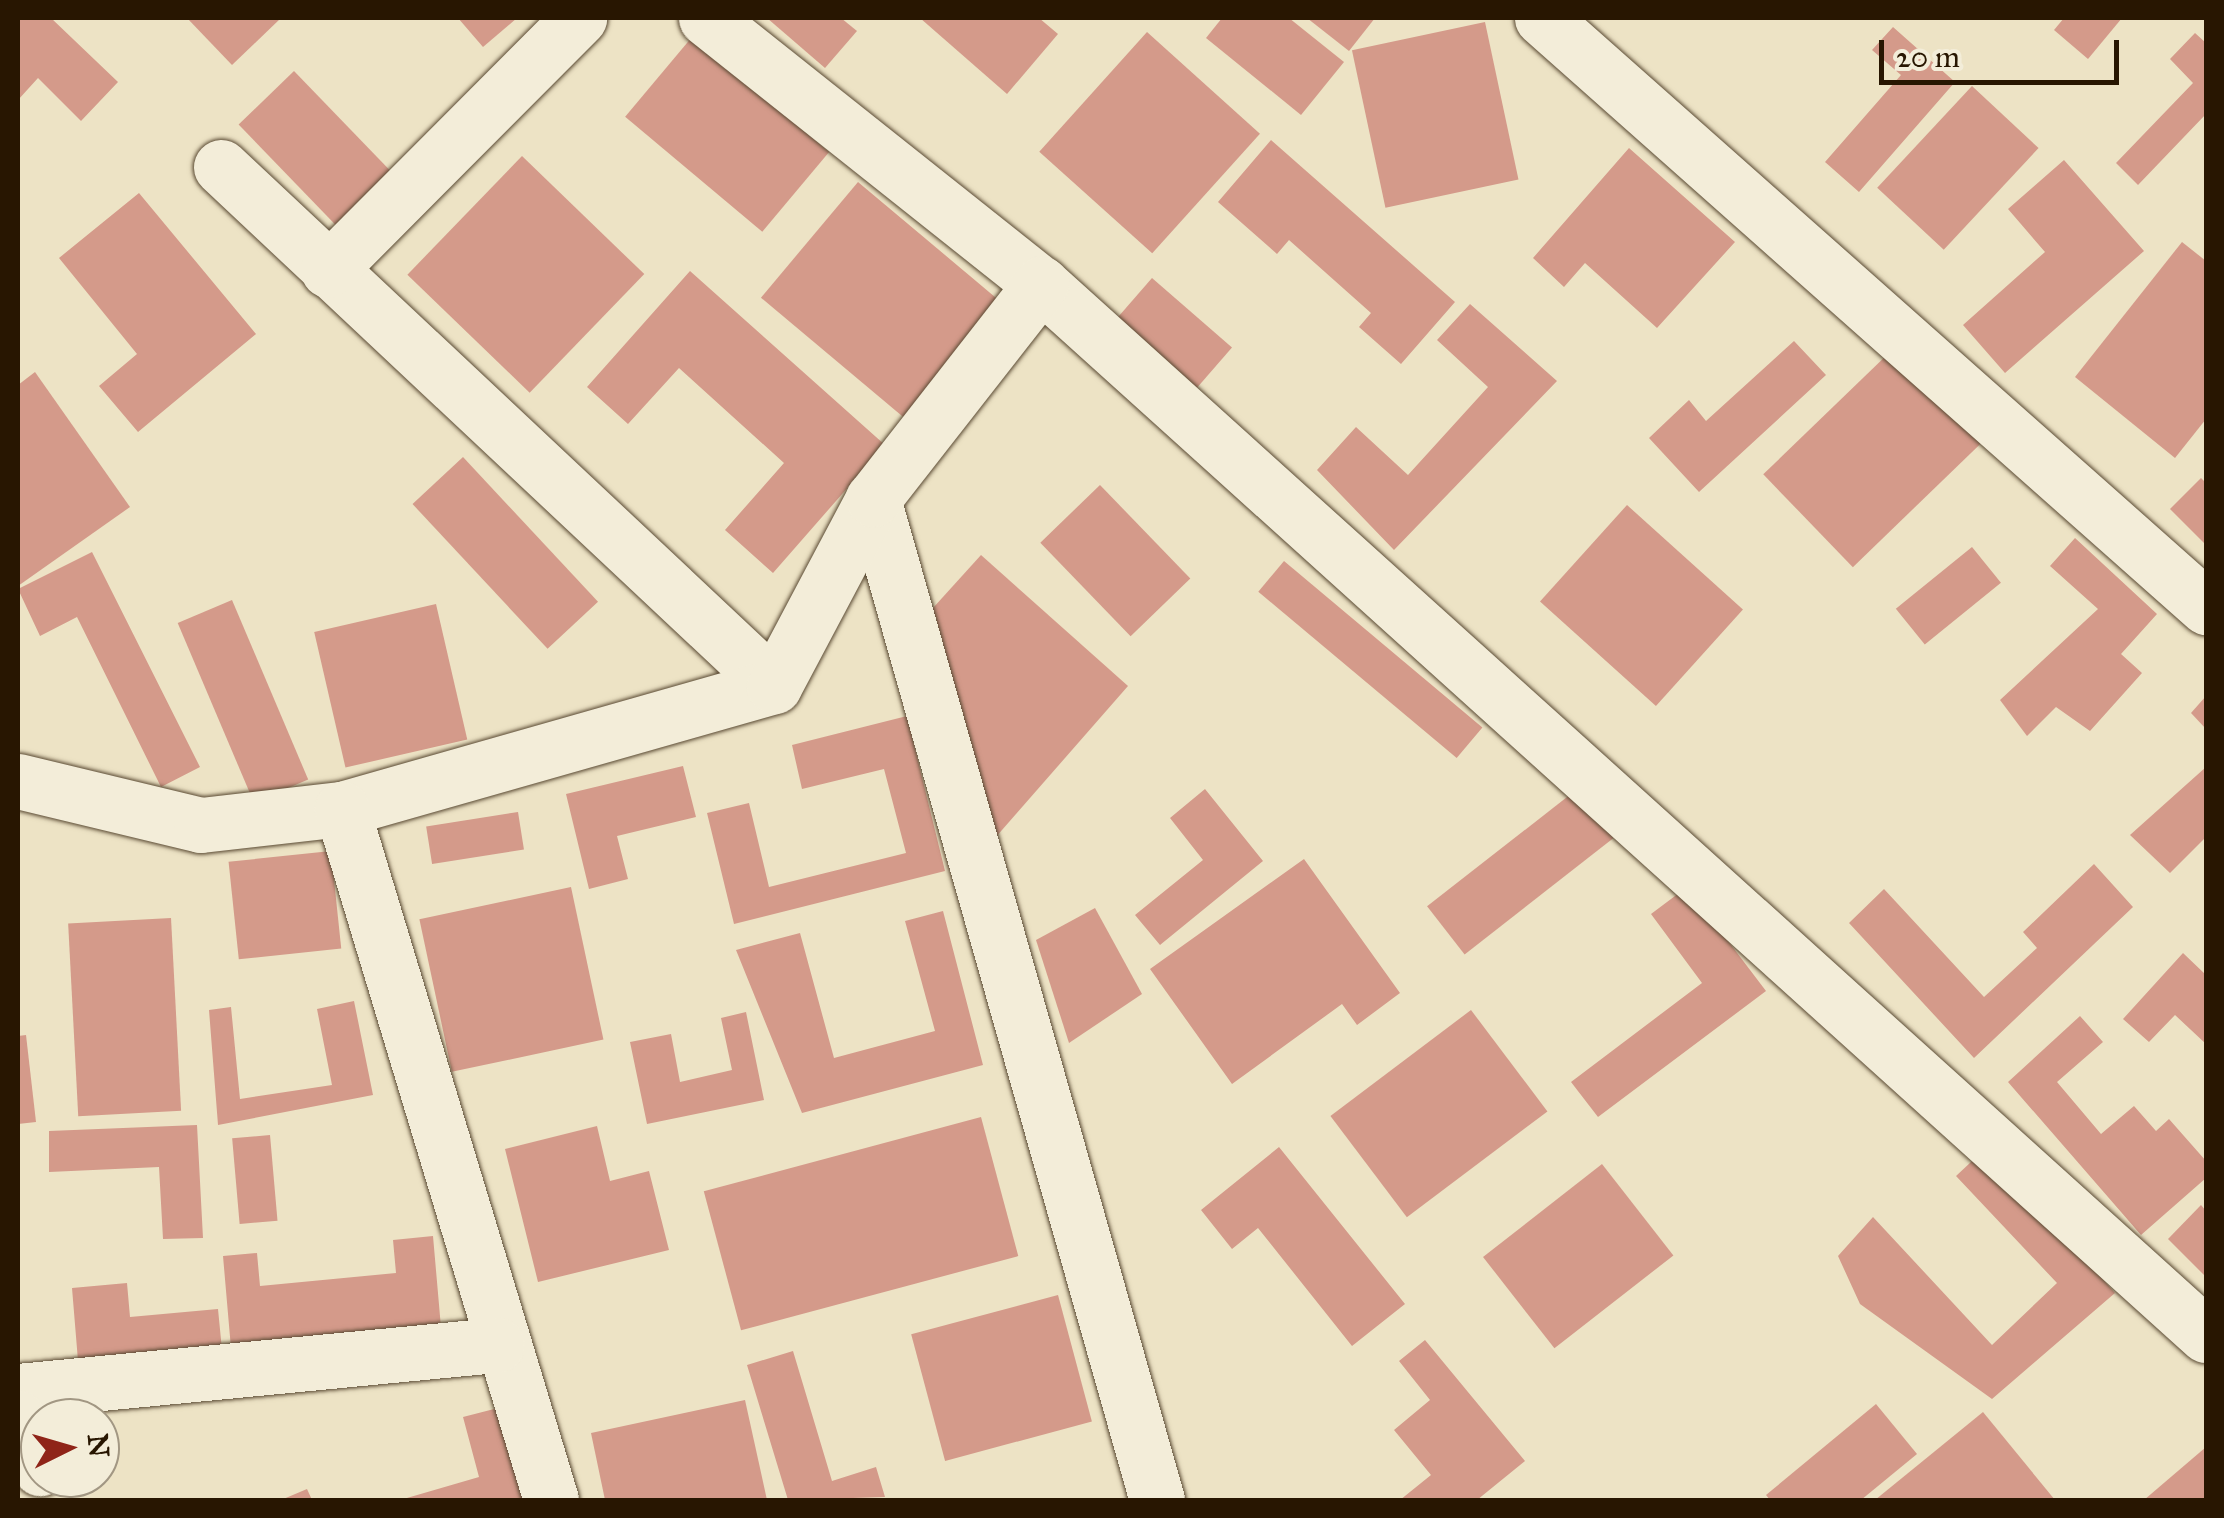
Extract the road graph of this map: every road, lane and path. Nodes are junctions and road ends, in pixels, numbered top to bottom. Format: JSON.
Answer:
{"nodes":[{"id":1,"x":579,"y":18,"type":"edge"},
{"id":2,"x":706,"y":18,"type":"edge"},
{"id":3,"x":1542,"y":18,"type":"edge"},
{"id":4,"x":221,"y":167,"type":"dead end"},
{"id":5,"x":328,"y":270,"type":"junction"},
{"id":6,"x":1041,"y":284,"type":"junction"},
{"id":7,"x":872,"y":499,"type":"junction"},
{"id":8,"x":2206,"y":607,"type":"edge"},
{"id":9,"x":774,"y":686,"type":"junction"},
{"id":10,"x":18,"y":781,"type":"edge"},
{"id":11,"x":342,"y":809,"type":"junction"},
{"id":12,"x":2206,"y":1334,"type":"edge"},
{"id":13,"x":497,"y":1345,"type":"junction"},
{"id":14,"x":18,"y":1392,"type":"edge"},
{"id":15,"x":551,"y":1500,"type":"edge"},
{"id":16,"x":1157,"y":1500,"type":"edge"}],
"edges":[{"from":1,"to":5,"type":"street"},
{"from":2,"to":6,"type":"street"},
{"from":3,"to":8,"type":"street"},
{"from":4,"to":5,"type":"street"},
{"from":5,"to":9,"type":"street"},
{"from":6,"to":7,"type":"street"},
{"from":6,"to":12,"type":"street"},
{"from":7,"to":9,"type":"street"},
{"from":7,"to":16,"type":"street"},
{"from":9,"to":11,"type":"street"},
{"from":10,"to":11,"type":"street"},
{"from":11,"to":13,"type":"street"},
{"from":13,"to":14,"type":"street"},
{"from":13,"to":15,"type":"street"}]}
